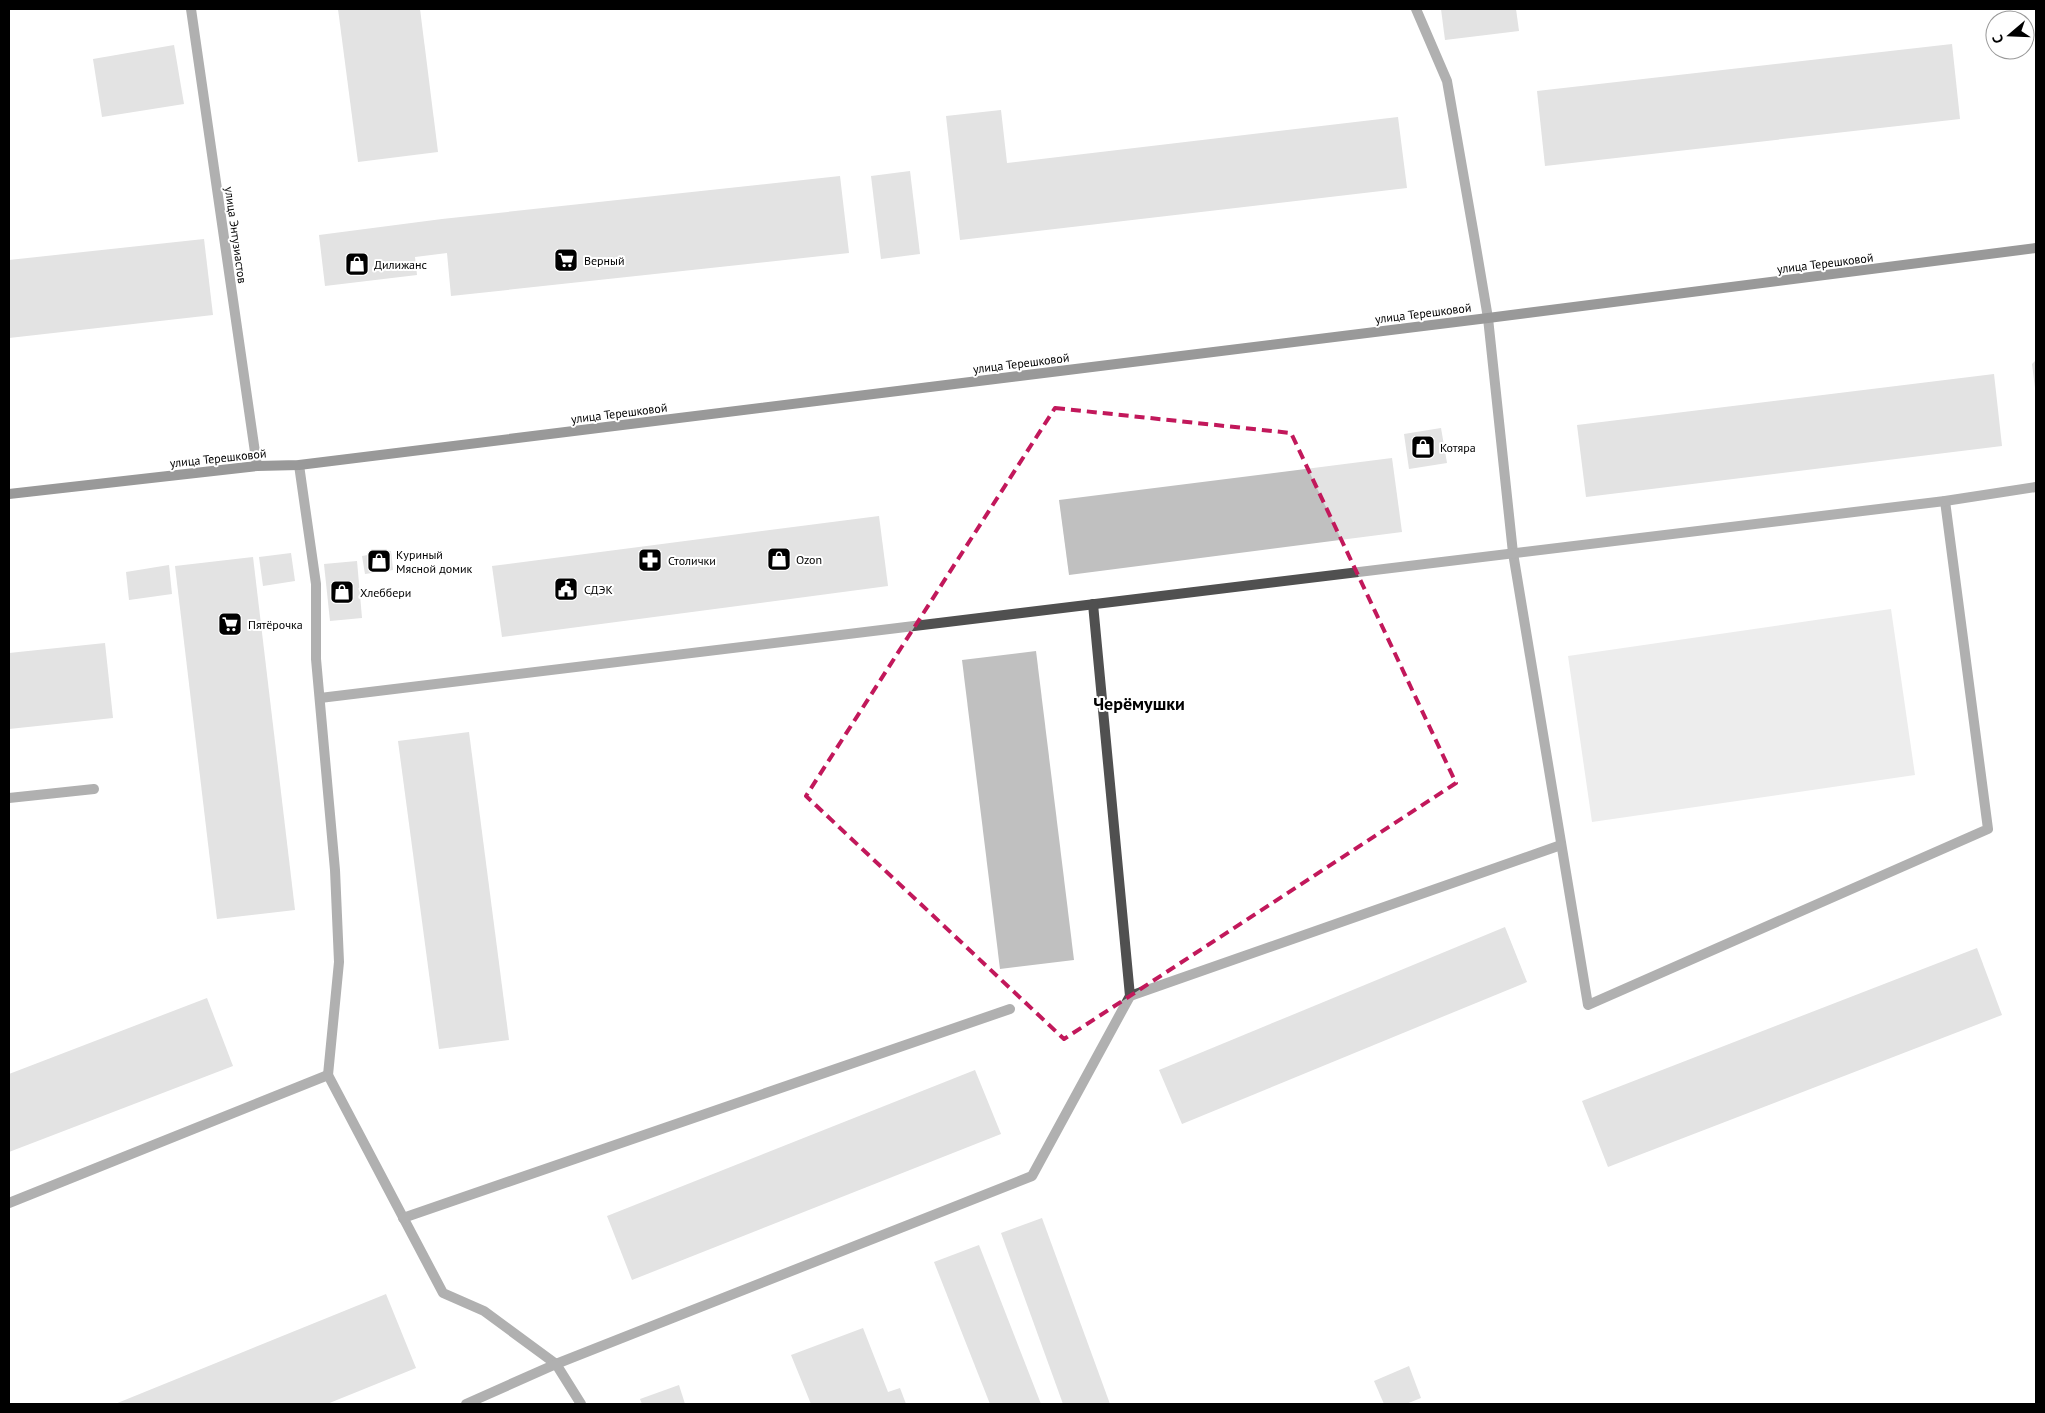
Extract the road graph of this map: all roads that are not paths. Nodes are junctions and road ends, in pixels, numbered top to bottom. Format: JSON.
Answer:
{"nodes":[{"id":1,"x":191,"y":9,"type":"edge"},
{"id":2,"x":1416,"y":9,"type":"edge"},
{"id":3,"x":2036,"y":248,"type":"edge"},
{"id":4,"x":1488,"y":318,"type":"junction"},
{"id":5,"x":298,"y":465,"type":"junction"},
{"id":6,"x":257,"y":466,"type":"junction"},
{"id":7,"x":2036,"y":488,"type":"edge"},
{"id":8,"x":9,"y":494,"type":"edge"},
{"id":9,"x":1945,"y":501,"type":"junction"},
{"id":10,"x":1513,"y":553,"type":"junction"},
{"id":11,"x":1092,"y":604,"type":"junction"},
{"id":12,"x":320,"y":698,"type":"junction"},
{"id":13,"x":94,"y":789,"type":"dead end"},
{"id":14,"x":9,"y":798,"type":"edge"},
{"id":15,"x":1561,"y":845,"type":"junction"},
{"id":16,"x":1130,"y":996,"type":"junction"},
{"id":17,"x":1010,"y":1009,"type":"dead end"},
{"id":18,"x":328,"y":1076,"type":"junction"},
{"id":19,"x":9,"y":1203,"type":"edge"},
{"id":20,"x":403,"y":1218,"type":"junction"},
{"id":21,"x":556,"y":1364,"type":"junction"},
{"id":22,"x":466,"y":1404,"type":"edge"},
{"id":23,"x":581,"y":1404,"type":"edge"}],
"edges":[{"from":1,"to":6,"type":"street","name":"улица Энтузиастов"},
{"from":2,"to":4,"type":"street"},
{"from":3,"to":4,"type":"main road","name":"улица Терешковой"},
{"from":4,"to":5,"type":"main road","name":"улица Терешковой"},
{"from":4,"to":10,"type":"street"},
{"from":5,"to":6,"type":"main road","name":"улица Терешковой"},
{"from":5,"to":12,"type":"street"},
{"from":6,"to":8,"type":"main road","name":"улица Терешковой"},
{"from":7,"to":9,"type":"street"},
{"from":9,"to":10,"type":"street"},
{"from":9,"to":15,"type":"street"},
{"from":10,"to":11,"type":"street"},
{"from":10,"to":15,"type":"street"},
{"from":11,"to":12,"type":"street"},
{"from":11,"to":16,"type":"street"},
{"from":12,"to":18,"type":"street"},
{"from":13,"to":14,"type":"street"},
{"from":15,"to":16,"type":"street"},
{"from":16,"to":21,"type":"street"},
{"from":17,"to":20,"type":"street"},
{"from":18,"to":19,"type":"street"},
{"from":18,"to":20,"type":"street"},
{"from":20,"to":21,"type":"street"},
{"from":21,"to":22,"type":"street"},
{"from":21,"to":23,"type":"street"}]}
